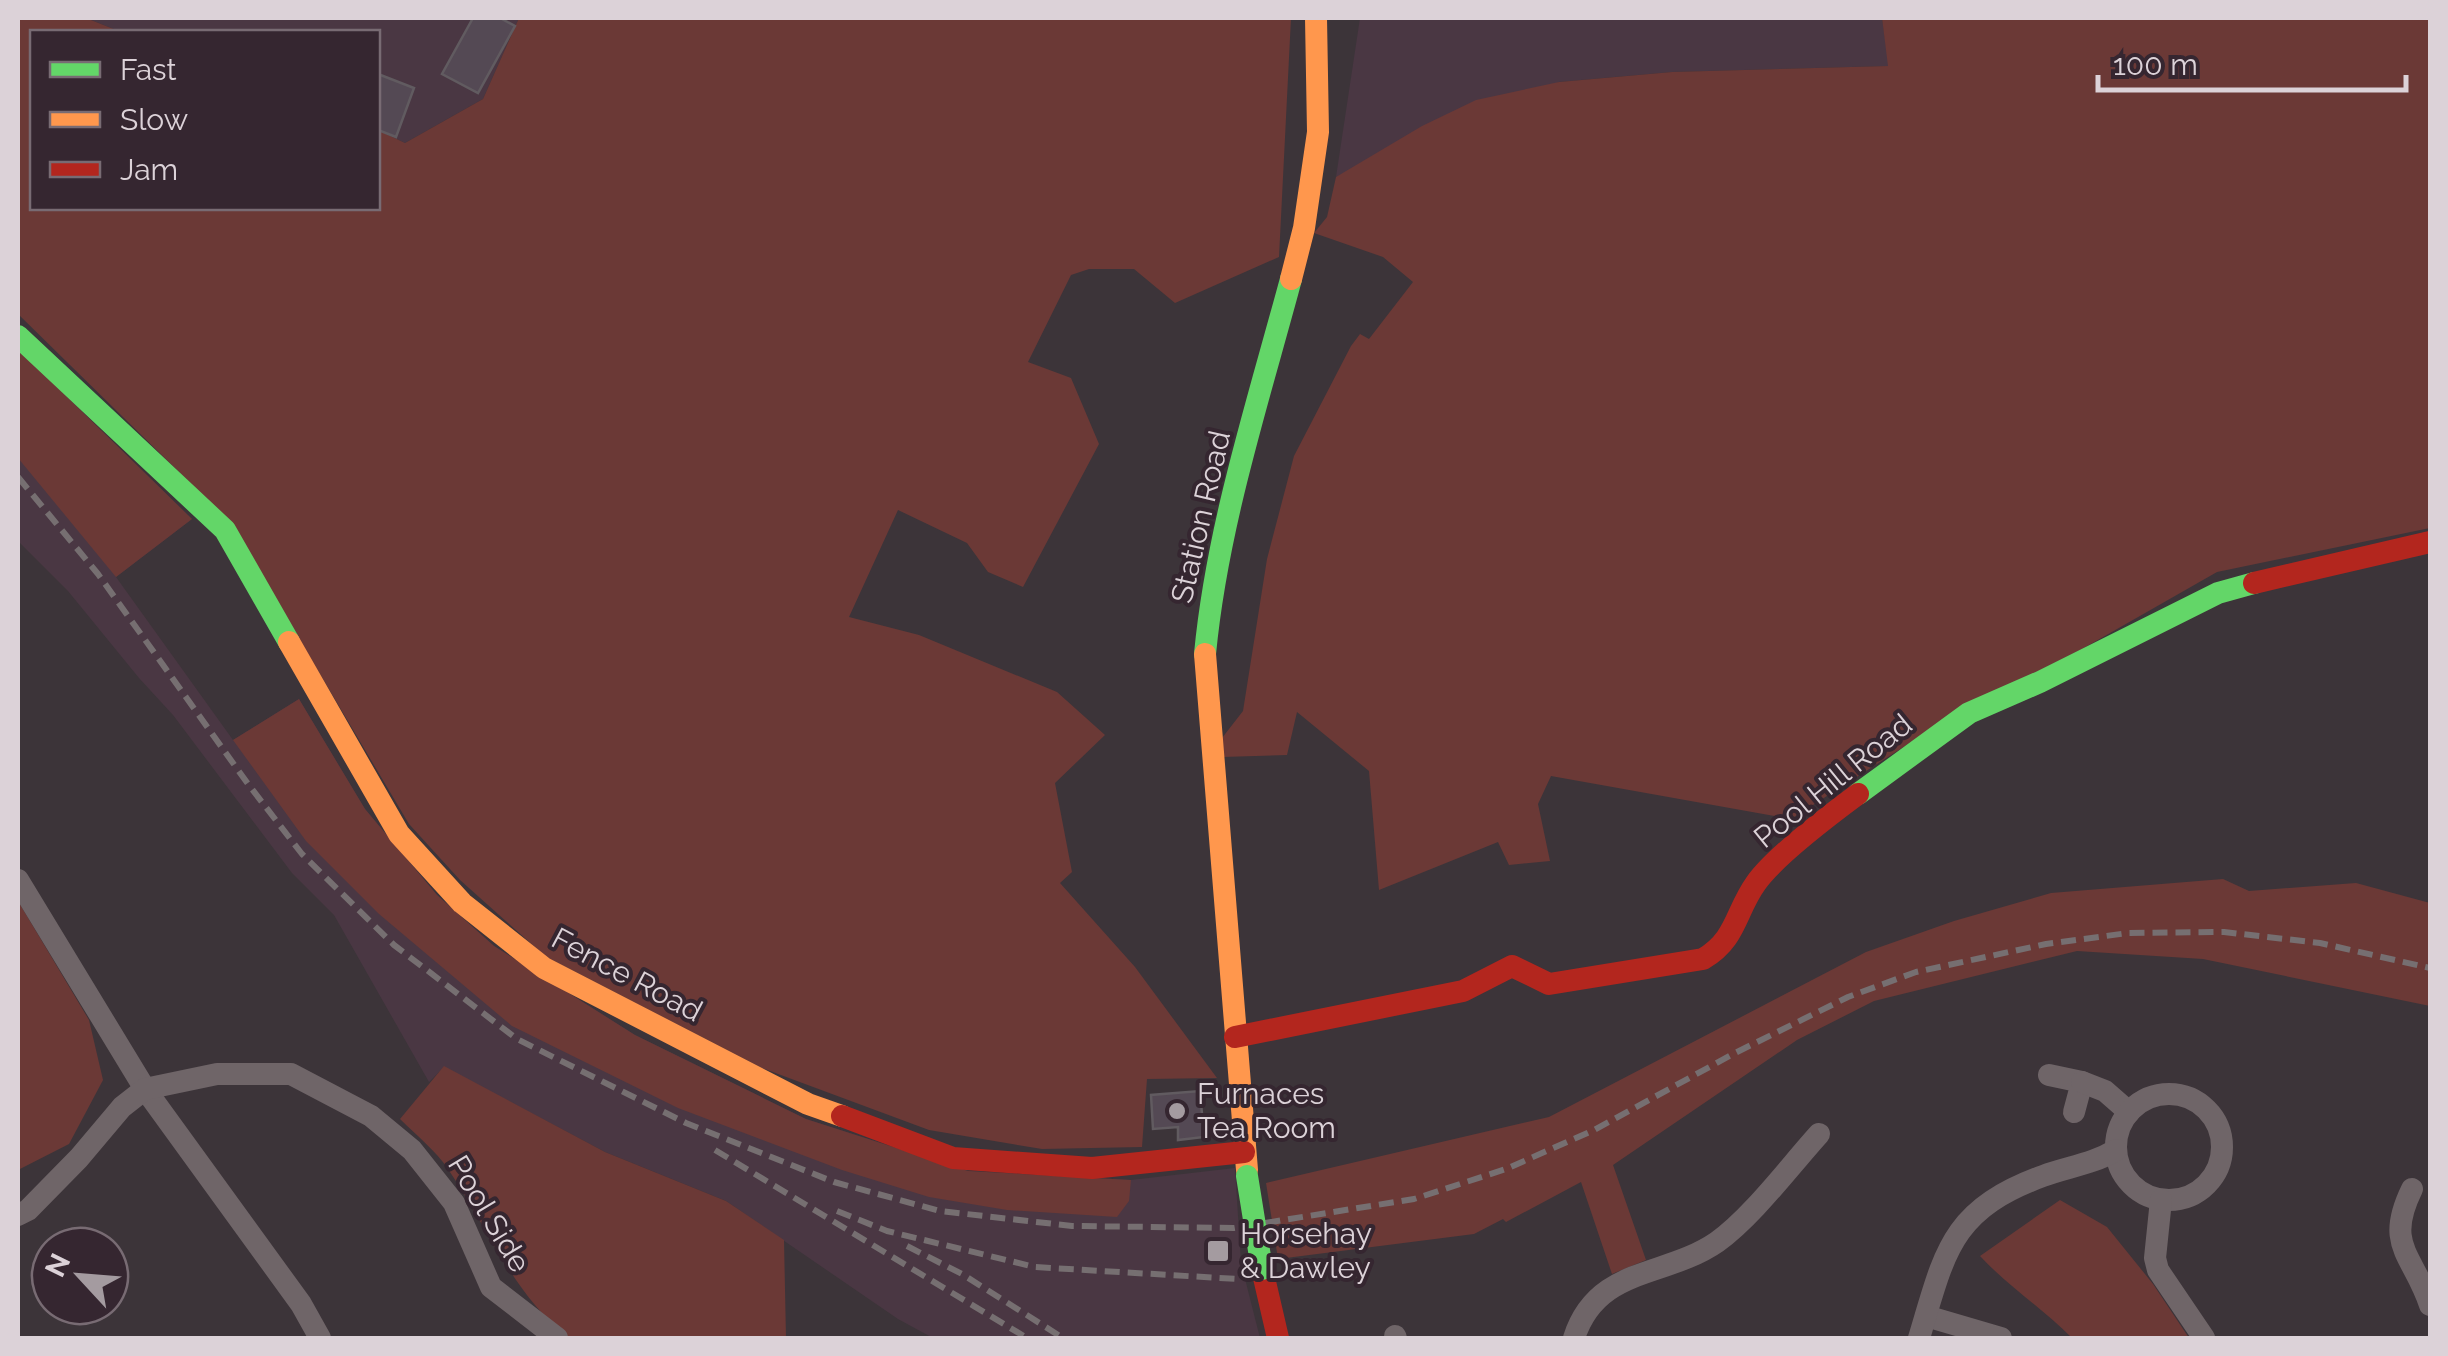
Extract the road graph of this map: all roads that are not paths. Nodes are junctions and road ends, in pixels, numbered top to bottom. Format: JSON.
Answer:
{"nodes":[{"id":1,"x":1316,"y":18,"type":"edge"},
{"id":2,"x":18,"y":336,"type":"edge"},
{"id":3,"x":2430,"y":542,"type":"edge"},
{"id":4,"x":18,"y":880,"type":"edge"},
{"id":5,"x":1235,"y":1036,"type":"junction"},
{"id":6,"x":2049,"y":1074,"type":"dead end"},
{"id":7,"x":2082,"y":1082,"type":"junction"},
{"id":8,"x":145,"y":1089,"type":"junction"},
{"id":9,"x":2074,"y":1112,"type":"dead end"},
{"id":10,"x":2130,"y":1112,"type":"junction"},
{"id":11,"x":1820,"y":1134,"type":"dead end"},
{"id":12,"x":2116,"y":1150,"type":"junction"},
{"id":13,"x":1800,"y":1155,"type":"junction"},
{"id":14,"x":1246,"y":1164,"type":"junction"},
{"id":15,"x":1819,"y":1172,"type":"dead end"},
{"id":16,"x":2412,"y":1189,"type":"dead end"},
{"id":17,"x":2161,"y":1200,"type":"junction"},
{"id":18,"x":18,"y":1215,"type":"edge"},
{"id":19,"x":2430,"y":1305,"type":"edge"},
{"id":20,"x":1922,"y":1327,"type":"edge"},
{"id":21,"x":320,"y":1338,"type":"edge"},
{"id":22,"x":557,"y":1338,"type":"edge"},
{"id":23,"x":1278,"y":1338,"type":"edge"},
{"id":24,"x":1574,"y":1338,"type":"edge"},
{"id":25,"x":2001,"y":1338,"type":"edge"},
{"id":26,"x":2204,"y":1338,"type":"edge"}],
"edges":[{"from":1,"to":5,"type":"street","name":"Station Road"},
{"from":2,"to":14,"type":"street","name":"Fence Road"},
{"from":3,"to":5,"type":"street","name":"Pool Hill Road"},
{"from":4,"to":8,"type":"street"},
{"from":5,"to":14,"type":"street","name":"Station Road"},
{"from":6,"to":7,"type":"street"},
{"from":7,"to":9,"type":"street"},
{"from":7,"to":10,"type":"street"},
{"from":8,"to":18,"type":"street"},
{"from":8,"to":21,"type":"street"},
{"from":8,"to":22,"type":"street","name":"Pool Side"},
{"from":10,"to":12,"type":"street"},
{"from":10,"to":17,"type":"street"},
{"from":11,"to":13,"type":"street"},
{"from":12,"to":17,"type":"street"},
{"from":12,"to":20,"type":"street"},
{"from":13,"to":15,"type":"street"},
{"from":13,"to":24,"type":"street"},
{"from":14,"to":23,"type":"street","name":"Station Road","bridge":true},
{"from":16,"to":19,"type":"street"},
{"from":17,"to":26,"type":"street"},
{"from":20,"to":25,"type":"street"}]}
